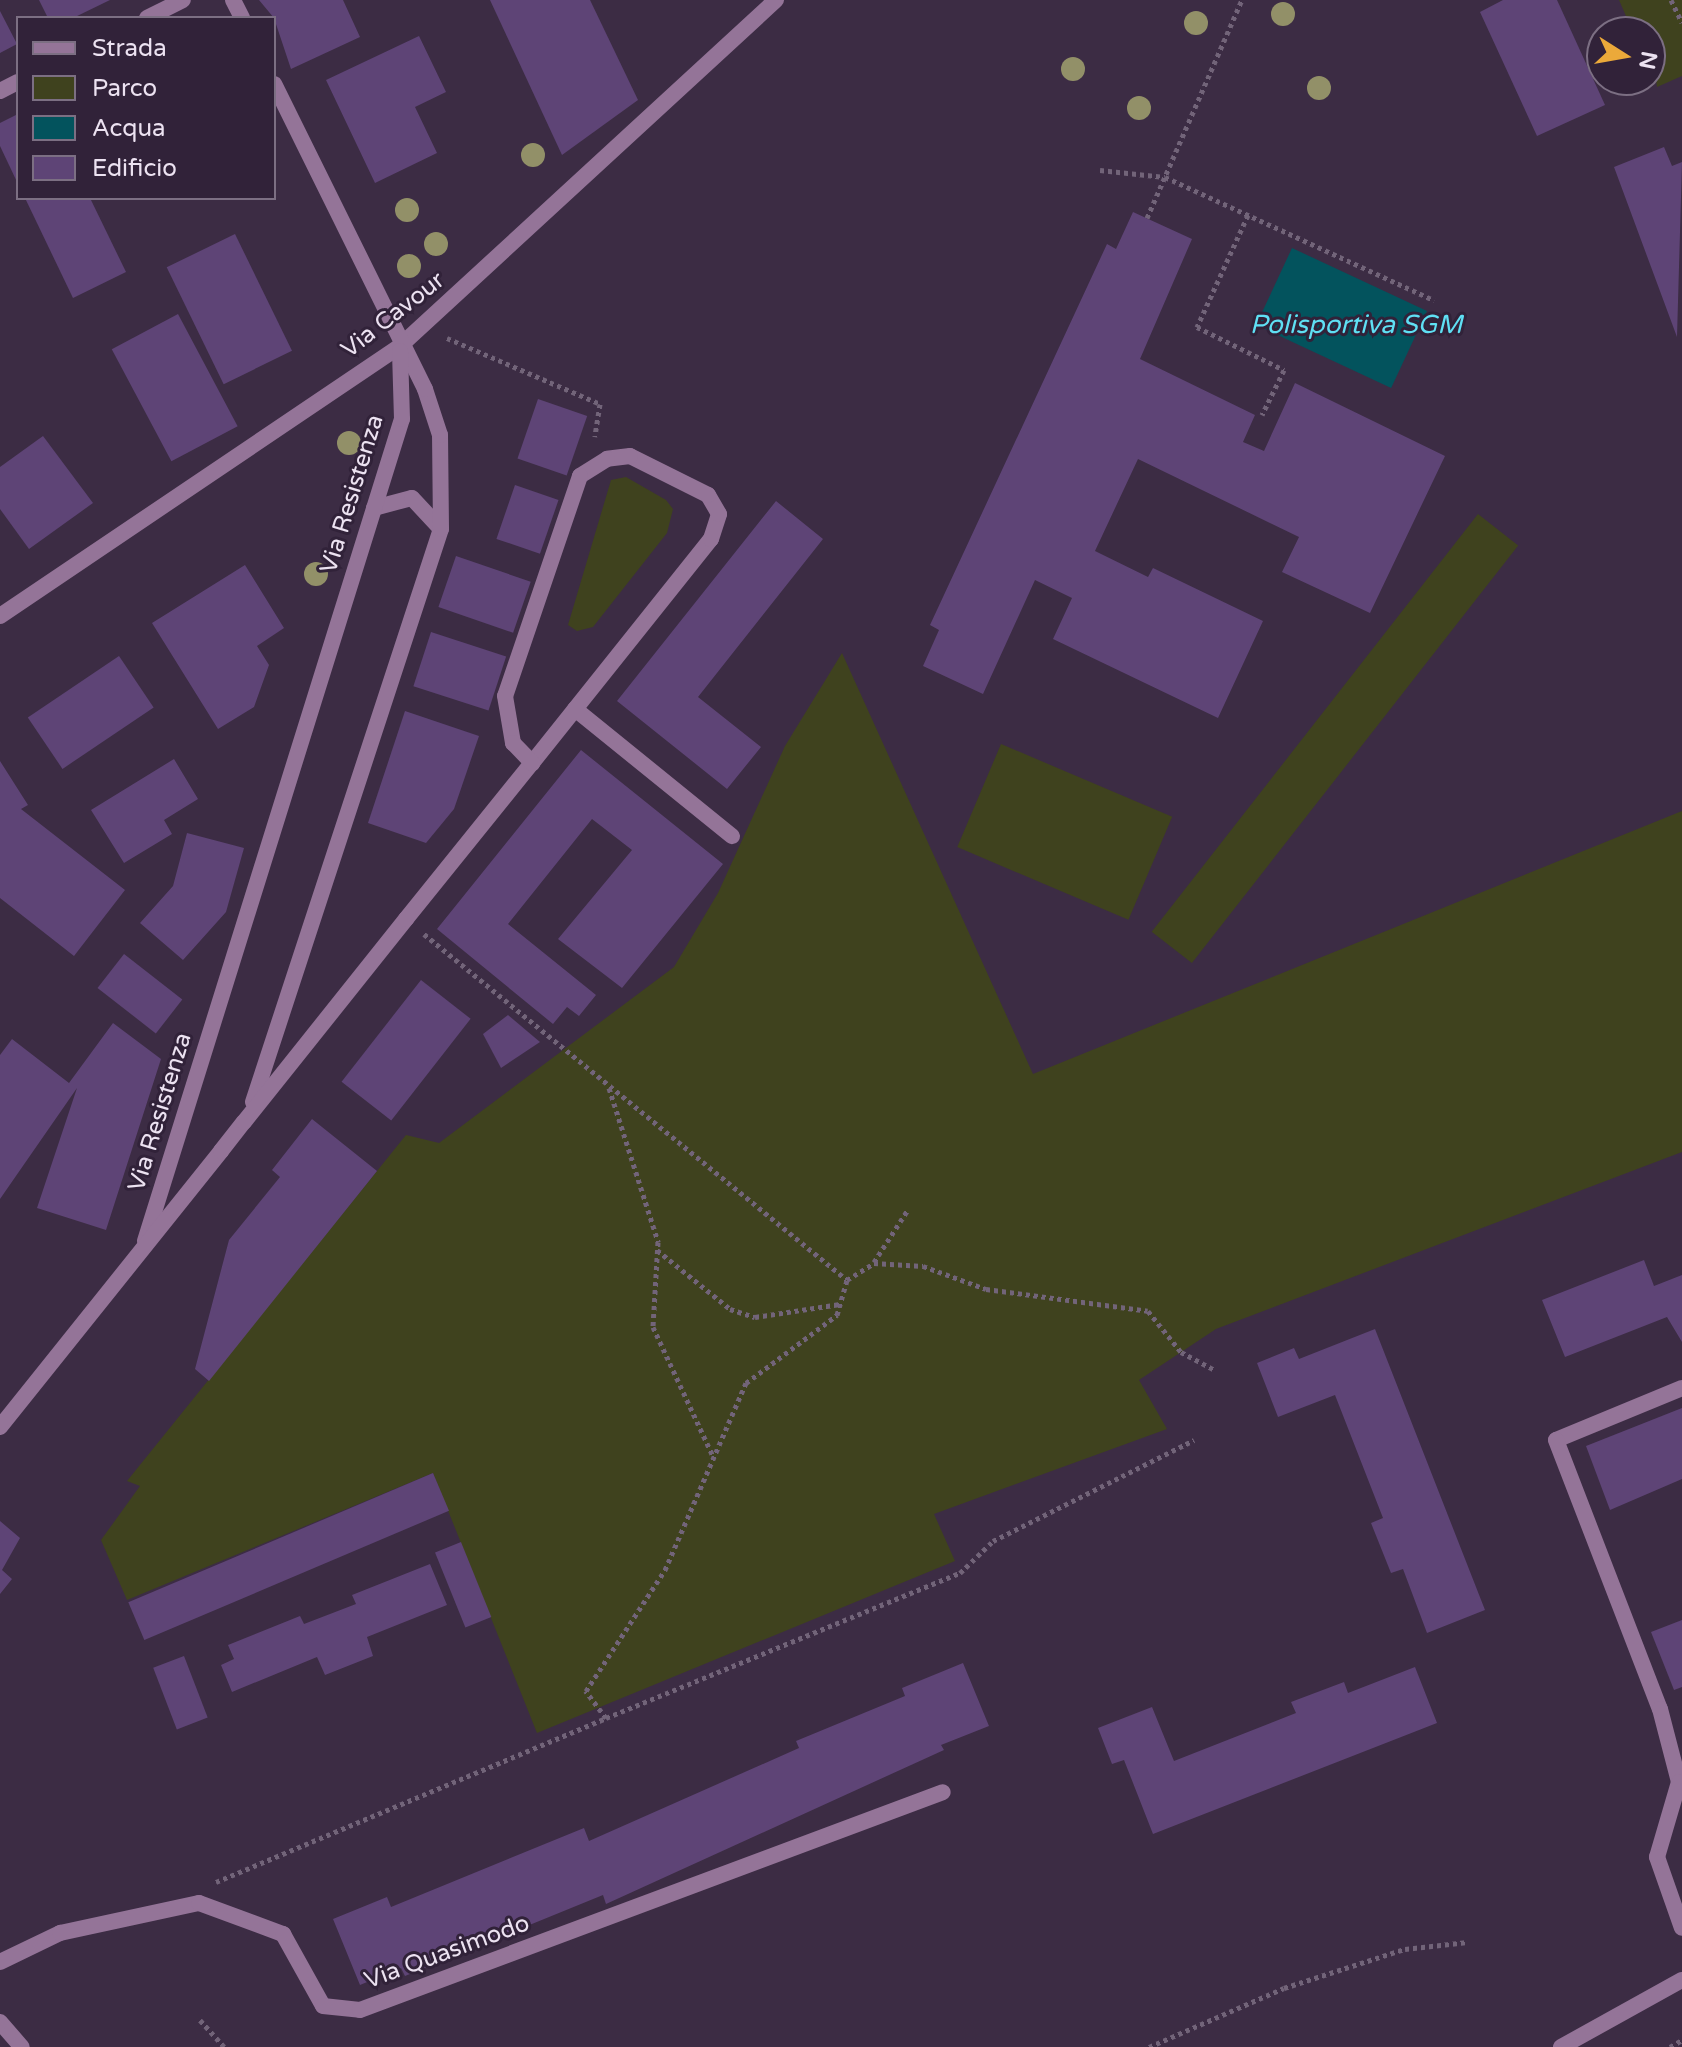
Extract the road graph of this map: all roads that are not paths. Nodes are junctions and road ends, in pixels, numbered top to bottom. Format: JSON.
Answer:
{"nodes":[{"id":1,"x":183,"y":0,"type":"edge"},
{"id":2,"x":776,"y":0,"type":"edge"},
{"id":3,"x":151,"y":16,"type":"edge"},
{"id":4,"x":276,"y":88,"type":"edge"},
{"id":5,"x":400,"y":346,"type":"junction"},
{"id":6,"x":374,"y":508,"type":"junction"},
{"id":7,"x":441,"y":529,"type":"junction"},
{"id":8,"x":0,"y":616,"type":"edge"},
{"id":9,"x":575,"y":709,"type":"junction"},
{"id":10,"x":532,"y":763,"type":"junction"},
{"id":11,"x":732,"y":836,"type":"dead end"},
{"id":12,"x":244,"y":1122,"type":"junction"},
{"id":13,"x":142,"y":1249,"type":"junction"},
{"id":14,"x":1682,"y":1388,"type":"edge"},
{"id":15,"x":0,"y":1427,"type":"edge"},
{"id":16,"x":943,"y":1792,"type":"dead end"},
{"id":17,"x":1682,"y":1928,"type":"edge"},
{"id":18,"x":0,"y":1962,"type":"edge"},
{"id":19,"x":1682,"y":1980,"type":"edge"},
{"id":20,"x":0,"y":2022,"type":"edge"},
{"id":21,"x":22,"y":2047,"type":"edge"},
{"id":22,"x":1561,"y":2047,"type":"edge"}],
"edges":[{"from":1,"to":3,"type":"street"},
{"from":2,"to":5,"type":"street","name":"Via Cavour"},
{"from":4,"to":5,"type":"street"},
{"from":5,"to":6,"type":"street","name":"Via Resistenza"},
{"from":5,"to":7,"type":"street","name":"Via Resistenza"},
{"from":5,"to":8,"type":"street","name":"Via Cavour"},
{"from":6,"to":7,"type":"street"},
{"from":6,"to":13,"type":"street","name":"Via Resistenza"},
{"from":7,"to":12,"type":"street","name":"Via Resistenza"},
{"from":9,"to":10,"type":"street","name":"Via Resistenza"},
{"from":9,"to":10,"type":"street","name":"Via Resistenza"},
{"from":9,"to":11,"type":"street"},
{"from":10,"to":12,"type":"street","name":"Via Resistenza"},
{"from":12,"to":13,"type":"street","name":"Via Resistenza"},
{"from":13,"to":15,"type":"street","name":"Via Resistenza"},
{"from":14,"to":17,"type":"street"},
{"from":16,"to":18,"type":"street","name":"Via Quasimodo"},
{"from":19,"to":22,"type":"street"},
{"from":20,"to":21,"type":"street"}]}
